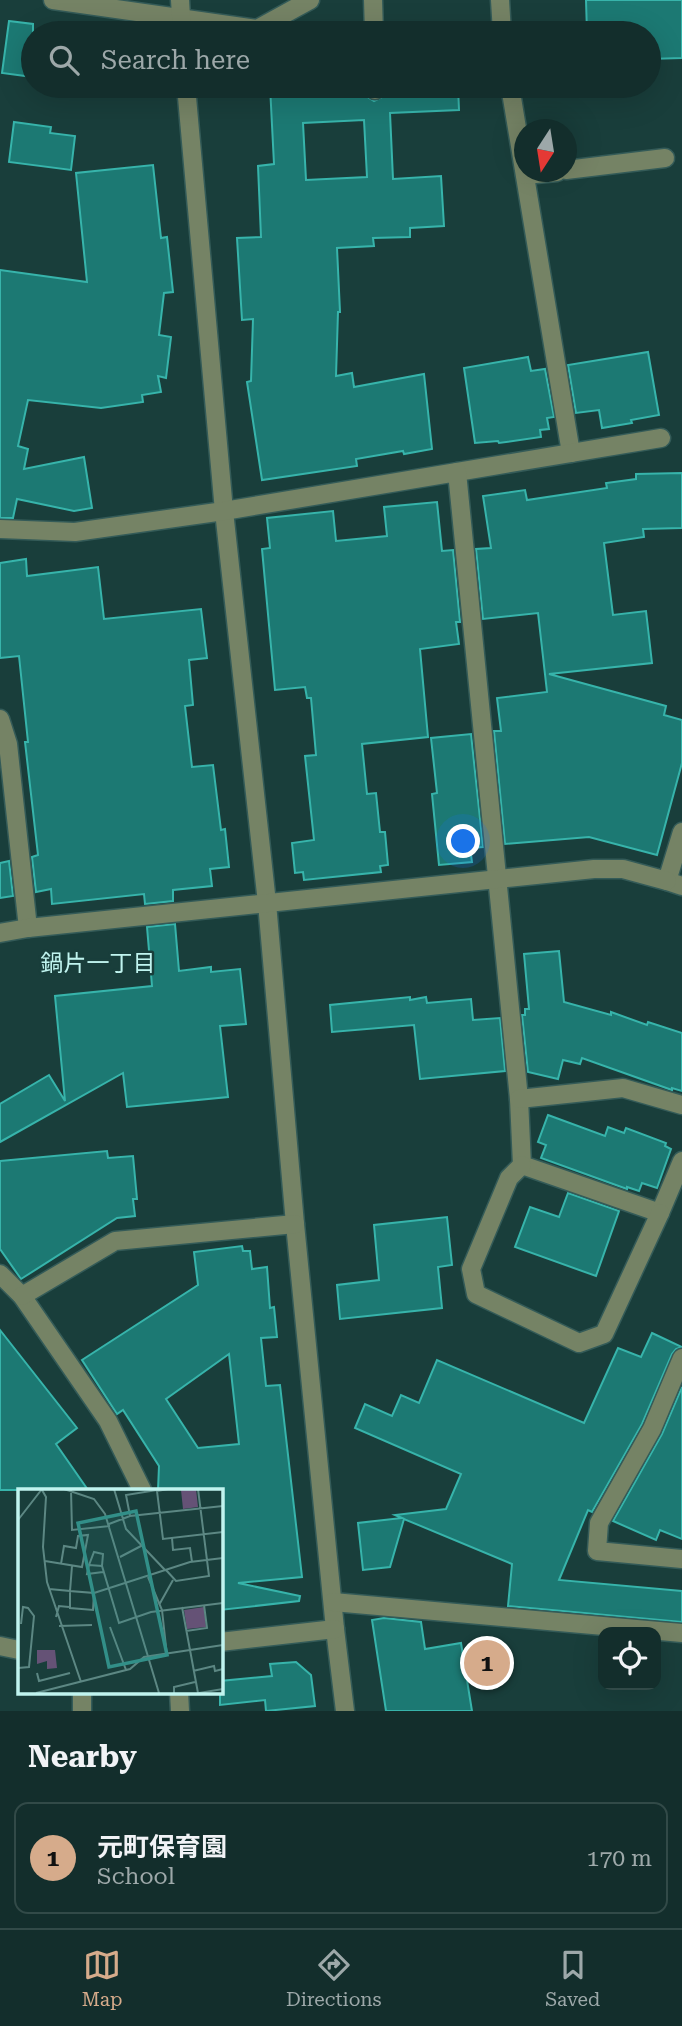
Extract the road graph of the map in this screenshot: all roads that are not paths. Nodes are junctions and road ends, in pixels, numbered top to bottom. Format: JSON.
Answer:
{"nodes":[{"id":1,"x":53,"y":0,"type":"edge"},
{"id":2,"x":310,"y":0,"type":"edge"},
{"id":3,"x":373,"y":0,"type":"edge"},
{"id":4,"x":500,"y":0,"type":"edge"},
{"id":5,"x":181,"y":17,"type":"edge"},
{"id":6,"x":206,"y":21,"type":"edge"},
{"id":7,"x":272,"y":21,"type":"edge"},
{"id":8,"x":374,"y":21,"type":"edge"},
{"id":9,"x":501,"y":21,"type":"edge"},
{"id":10,"x":187,"y":98,"type":"edge"},
{"id":11,"x":512,"y":98,"type":"edge"},
{"id":12,"x":516,"y":119,"type":"edge"},
{"id":13,"x":665,"y":158,"type":"dead end"},
{"id":14,"x":577,"y":169,"type":"edge"},
{"id":15,"x":526,"y":182,"type":"edge"},
{"id":16,"x":661,"y":438,"type":"dead end"},
{"id":17,"x":571,"y":453,"type":"junction"},
{"id":18,"x":457,"y":472,"type":"junction"},
{"id":19,"x":224,"y":511,"type":"junction"},
{"id":20,"x":0,"y":529,"type":"edge"},
{"id":21,"x":0,"y":719,"type":"edge"},
{"id":22,"x":682,"y":832,"type":"edge"},
{"id":23,"x":497,"y":880,"type":"junction"},
{"id":24,"x":674,"y":884,"type":"edge"},
{"id":25,"x":267,"y":903,"type":"junction"},
{"id":26,"x":28,"y":928,"type":"junction"},
{"id":27,"x":0,"y":933,"type":"edge"},
{"id":28,"x":519,"y":1099,"type":"junction"},
{"id":29,"x":682,"y":1105,"type":"edge"},
{"id":30,"x":682,"y":1161,"type":"edge"},
{"id":31,"x":522,"y":1165,"type":"junction"},
{"id":32,"x":660,"y":1213,"type":"junction"},
{"id":33,"x":295,"y":1224,"type":"junction"},
{"id":34,"x":0,"y":1274,"type":"edge"},
{"id":35,"x":22,"y":1296,"type":"junction"},
{"id":36,"x":682,"y":1358,"type":"edge"},
{"id":37,"x":142,"y":1489,"type":"edge"},
{"id":38,"x":682,"y":1559,"type":"edge"},
{"id":39,"x":333,"y":1602,"type":"junction"},
{"id":40,"x":335,"y":1629,"type":"junction"},
{"id":41,"x":682,"y":1633,"type":"edge"},
{"id":42,"x":222,"y":1642,"type":"edge"},
{"id":43,"x":0,"y":1646,"type":"edge"},
{"id":44,"x":18,"y":1650,"type":"edge"},
{"id":45,"x":345,"y":1711,"type":"edge"}],
"edges":[{"from":1,"to":5,"type":"street"},
{"from":2,"to":7,"type":"street"},
{"from":3,"to":8,"type":"street"},
{"from":4,"to":9,"type":"street"},
{"from":5,"to":6,"type":"street"},
{"from":10,"to":19,"type":"street"},
{"from":11,"to":12,"type":"street"},
{"from":13,"to":14,"type":"street"},
{"from":15,"to":17,"type":"street"},
{"from":16,"to":17,"type":"street"},
{"from":17,"to":18,"type":"street"},
{"from":18,"to":19,"type":"street"},
{"from":18,"to":23,"type":"street"},
{"from":19,"to":20,"type":"street"},
{"from":19,"to":25,"type":"street"},
{"from":21,"to":26,"type":"street"},
{"from":22,"to":24,"type":"street"},
{"from":23,"to":24,"type":"street"},
{"from":23,"to":25,"type":"street"},
{"from":23,"to":28,"type":"street"},
{"from":25,"to":26,"type":"street"},
{"from":25,"to":33,"type":"street"},
{"from":26,"to":27,"type":"street"},
{"from":28,"to":29,"type":"street"},
{"from":28,"to":31,"type":"street"},
{"from":30,"to":32,"type":"street"},
{"from":31,"to":32,"type":"street"},
{"from":31,"to":32,"type":"street"},
{"from":33,"to":35,"type":"street"},
{"from":33,"to":39,"type":"street"},
{"from":34,"to":35,"type":"street"},
{"from":35,"to":37,"type":"street"},
{"from":36,"to":38,"type":"street"},
{"from":39,"to":40,"type":"street"},
{"from":39,"to":41,"type":"street"},
{"from":40,"to":42,"type":"street"},
{"from":40,"to":45,"type":"street"},
{"from":43,"to":44,"type":"street"}]}
